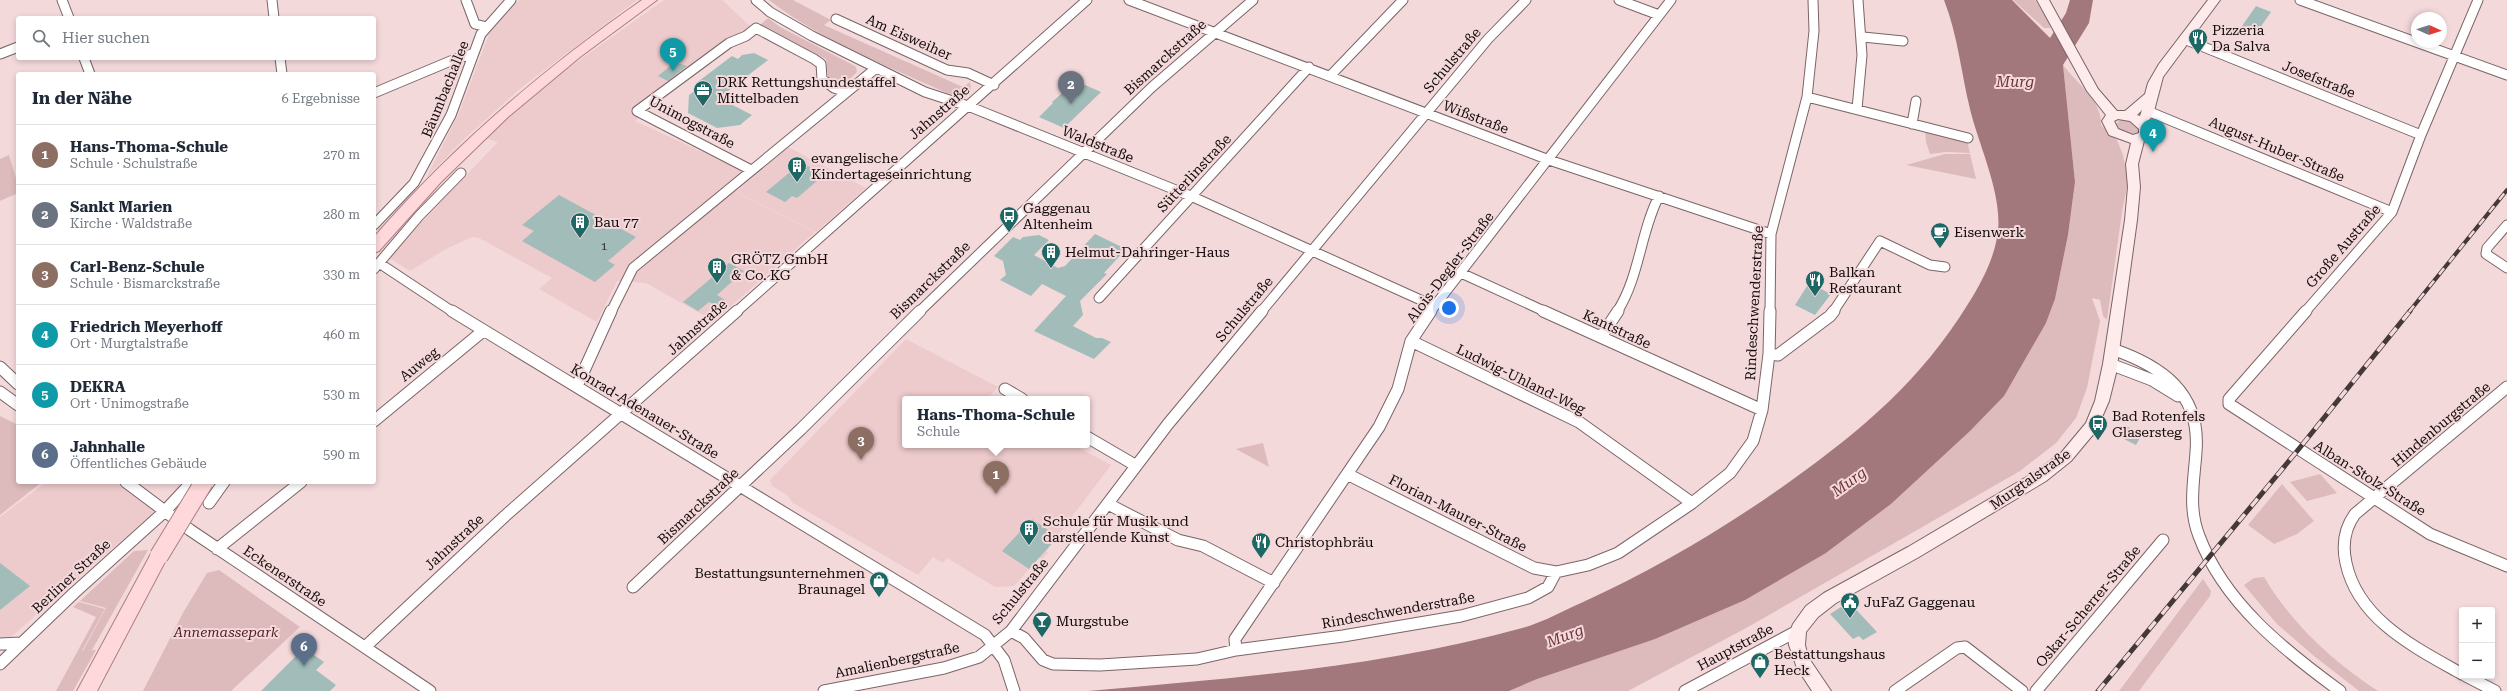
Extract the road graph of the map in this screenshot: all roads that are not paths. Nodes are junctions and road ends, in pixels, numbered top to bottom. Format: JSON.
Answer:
{"nodes":[{"id":1,"x":62,"y":0,"type":"edge"},
{"id":2,"x":272,"y":0,"type":"edge"},
{"id":3,"x":466,"y":0,"type":"edge"},
{"id":4,"x":511,"y":0,"type":"edge"},
{"id":5,"x":651,"y":0,"type":"edge"},
{"id":6,"x":756,"y":0,"type":"edge"},
{"id":7,"x":1087,"y":0,"type":"edge"},
{"id":8,"x":1129,"y":0,"type":"edge"},
{"id":9,"x":1253,"y":0,"type":"edge"},
{"id":10,"x":1403,"y":0,"type":"edge"},
{"id":11,"x":1526,"y":0,"type":"edge"},
{"id":12,"x":1619,"y":0,"type":"edge"},
{"id":13,"x":1671,"y":0,"type":"edge"},
{"id":14,"x":1813,"y":0,"type":"edge"},
{"id":15,"x":1858,"y":0,"type":"edge"},
{"id":16,"x":2043,"y":0,"type":"edge"},
{"id":17,"x":2214,"y":0,"type":"edge"},
{"id":18,"x":2300,"y":0,"type":"edge"},
{"id":19,"x":2478,"y":0,"type":"edge"},
{"id":20,"x":1659,"y":15,"type":"junction"},
{"id":21,"x":68,"y":16,"type":"edge"},
{"id":22,"x":274,"y":16,"type":"edge"},
{"id":23,"x":836,"y":19,"type":"dead end"},
{"id":24,"x":487,"y":27,"type":"junction"},
{"id":25,"x":1216,"y":31,"type":"junction"},
{"id":26,"x":1862,"y":37,"type":"junction"},
{"id":27,"x":2184,"y":39,"type":"junction"},
{"id":28,"x":1903,"y":41,"type":"dead end"},
{"id":29,"x":16,"y":49,"type":"edge"},
{"id":30,"x":0,"y":54,"type":"edge"},
{"id":31,"x":472,"y":54,"type":"junction"},
{"id":32,"x":2454,"y":56,"type":"junction"},
{"id":33,"x":85,"y":60,"type":"edge"},
{"id":34,"x":280,"y":60,"type":"edge"},
{"id":35,"x":1310,"y":67,"type":"junction"},
{"id":36,"x":874,"y":68,"type":"junction"},
{"id":37,"x":89,"y":72,"type":"edge"},
{"id":38,"x":282,"y":72,"type":"edge"},
{"id":39,"x":1331,"y":75,"type":"junction"},
{"id":40,"x":2507,"y":75,"type":"edge"},
{"id":41,"x":994,"y":85,"type":"junction"},
{"id":42,"x":376,"y":91,"type":"edge"},
{"id":43,"x":846,"y":92,"type":"junction"},
{"id":44,"x":2150,"y":96,"type":"junction"},
{"id":45,"x":1807,"y":97,"type":"junction"},
{"id":46,"x":1916,"y":101,"type":"dead end"},
{"id":47,"x":968,"y":106,"type":"junction"},
{"id":48,"x":1857,"y":110,"type":"junction"},
{"id":49,"x":1428,"y":112,"type":"junction"},
{"id":50,"x":2150,"y":112,"type":"junction"},
{"id":51,"x":2114,"y":116,"type":"junction"},
{"id":52,"x":2128,"y":116,"type":"junction"},
{"id":53,"x":2142,"y":123,"type":"junction"},
{"id":54,"x":1912,"y":124,"type":"junction"},
{"id":55,"x":2421,"y":135,"type":"junction"},
{"id":56,"x":2121,"y":136,"type":"junction"},
{"id":57,"x":1968,"y":138,"type":"dead end"},
{"id":58,"x":2138,"y":139,"type":"junction"},
{"id":59,"x":1082,"y":153,"type":"junction"},
{"id":60,"x":1550,"y":160,"type":"junction"},
{"id":61,"x":2132,"y":164,"type":"junction"},
{"id":62,"x":751,"y":170,"type":"junction"},
{"id":63,"x":461,"y":173,"type":"dead end"},
{"id":64,"x":1659,"y":196,"type":"junction"},
{"id":65,"x":1193,"y":197,"type":"junction"},
{"id":66,"x":2392,"y":212,"type":"junction"},
{"id":67,"x":376,"y":223,"type":"edge"},
{"id":68,"x":2507,"y":225,"type":"edge"},
{"id":69,"x":1771,"y":234,"type":"junction"},
{"id":70,"x":376,"y":245,"type":"edge"},
{"id":71,"x":1313,"y":250,"type":"junction"},
{"id":72,"x":376,"y":266,"type":"edge"},
{"id":73,"x":1945,"y":267,"type":"dead end"},
{"id":74,"x":2507,"y":268,"type":"edge"},
{"id":75,"x":1461,"y":273,"type":"junction"},
{"id":76,"x":1099,"y":298,"type":"dead end"},
{"id":77,"x":1434,"y":306,"type":"junction"},
{"id":78,"x":483,"y":331,"type":"junction"},
{"id":79,"x":1601,"y":337,"type":"junction"},
{"id":80,"x":1412,"y":341,"type":"junction"},
{"id":81,"x":2112,"y":349,"type":"junction"},
{"id":82,"x":1769,"y":354,"type":"junction"},
{"id":83,"x":2110,"y":364,"type":"junction"},
{"id":84,"x":0,"y":367,"type":"edge"},
{"id":85,"x":16,"y":382,"type":"edge"},
{"id":86,"x":577,"y":386,"type":"junction"},
{"id":87,"x":2507,"y":387,"type":"edge"},
{"id":88,"x":1004,"y":389,"type":"dead end"},
{"id":89,"x":0,"y":392,"type":"edge"},
{"id":90,"x":1017,"y":396,"type":"edge"},
{"id":91,"x":2183,"y":399,"type":"junction"},
{"id":92,"x":2229,"y":399,"type":"joint"},
{"id":93,"x":16,"y":404,"type":"edge"},
{"id":94,"x":1762,"y":410,"type":"junction"},
{"id":95,"x":621,"y":414,"type":"junction"},
{"id":96,"x":376,"y":419,"type":"edge"},
{"id":97,"x":1090,"y":439,"type":"edge"},
{"id":98,"x":1135,"y":465,"type":"junction"},
{"id":99,"x":1349,"y":475,"type":"junction"},
{"id":100,"x":129,"y":484,"type":"edge"},
{"id":101,"x":190,"y":484,"type":"edge"},
{"id":102,"x":203,"y":484,"type":"edge"},
{"id":103,"x":223,"y":484,"type":"edge"},
{"id":104,"x":299,"y":484,"type":"edge"},
{"id":105,"x":741,"y":487,"type":"junction"},
{"id":106,"x":2374,"y":498,"type":"junction"},
{"id":107,"x":209,"y":503,"type":"dead end"},
{"id":108,"x":1692,"y":503,"type":"junction"},
{"id":109,"x":1108,"y":504,"type":"junction"},
{"id":110,"x":164,"y":512,"type":"junction"},
{"id":111,"x":2163,"y":540,"type":"dead end"},
{"id":112,"x":217,"y":549,"type":"junction"},
{"id":113,"x":2507,"y":566,"type":"edge"},
{"id":114,"x":1556,"y":572,"type":"junction"},
{"id":115,"x":1274,"y":583,"type":"junction"},
{"id":116,"x":633,"y":587,"type":"dead end"},
{"id":117,"x":1799,"y":630,"type":"junction"},
{"id":118,"x":1011,"y":631,"type":"junction"},
{"id":119,"x":21,"y":643,"type":"junction"},
{"id":120,"x":0,"y":644,"type":"edge"},
{"id":121,"x":994,"y":644,"type":"junction"},
{"id":122,"x":365,"y":648,"type":"junction"},
{"id":123,"x":1236,"y":650,"type":"junction"},
{"id":124,"x":0,"y":664,"type":"edge"},
{"id":125,"x":2459,"y":672,"type":"edge"},
{"id":126,"x":2472,"y":679,"type":"edge"},
{"id":127,"x":1013,"y":685,"type":"edge"},
{"id":128,"x":87,"y":691,"type":"edge"},
{"id":129,"x":430,"y":691,"type":"edge"},
{"id":130,"x":824,"y":691,"type":"edge"},
{"id":131,"x":1685,"y":691,"type":"edge"},
{"id":132,"x":1823,"y":691,"type":"edge"},
{"id":133,"x":1895,"y":691,"type":"edge"},
{"id":134,"x":2022,"y":691,"type":"edge"},
{"id":135,"x":2036,"y":691,"type":"edge"},
{"id":136,"x":2340,"y":691,"type":"edge"},
{"id":137,"x":2495,"y":691,"type":"edge"}],
"edges":[{"from":1,"to":21,"type":"street"},
{"from":2,"to":22,"type":"street"},
{"from":3,"to":24,"type":"street"},
{"from":4,"to":24,"type":"street","name":"Bäumbachallee"},
{"from":5,"to":70,"type":"main road"},
{"from":6,"to":36,"type":"street","name":"Waldstraße"},
{"from":7,"to":41,"type":"street","name":"Jahnstraße"},
{"from":8,"to":25,"type":"street","name":"Wißstraße"},
{"from":9,"to":25,"type":"street","name":"Bismarckstraße"},
{"from":10,"to":39,"type":"street"},
{"from":11,"to":49,"type":"street","name":"Schulstraße"},
{"from":12,"to":20,"type":"street"},
{"from":13,"to":20,"type":"street","name":"Alois-Degler-Straße"},
{"from":14,"to":45,"type":"street","name":"Rindeschwenderstraße"},
{"from":15,"to":26,"type":"street"},
{"from":16,"to":51,"type":"street"},
{"from":17,"to":27,"type":"street"},
{"from":18,"to":32,"type":"street"},
{"from":19,"to":32,"type":"street","name":"Große Austraße"},
{"from":20,"to":60,"type":"street","name":"Alois-Degler-Straße"},
{"from":23,"to":41,"type":"street","name":"Am Eisweiher"},
{"from":24,"to":31,"type":"street","name":"Bäumbachallee"},
{"from":25,"to":35,"type":"street","name":"Wißstraße"},
{"from":25,"to":59,"type":"street","name":"Bismarckstraße"},
{"from":26,"to":28,"type":"street"},
{"from":26,"to":48,"type":"street"},
{"from":27,"to":44,"type":"street"},
{"from":27,"to":55,"type":"street","name":"Josefstraße"},
{"from":29,"to":30,"type":"street"},
{"from":31,"to":42,"type":"street"},
{"from":31,"to":67,"type":"street","name":"Bäumbachallee"},
{"from":32,"to":40,"type":"street"},
{"from":32,"to":55,"type":"street","name":"Große Austraße"},
{"from":33,"to":37,"type":"street"},
{"from":34,"to":38,"type":"street"},
{"from":35,"to":39,"type":"street","name":"Wißstraße"},
{"from":35,"to":65,"type":"street","name":"Sütterlinstraße"},
{"from":36,"to":43,"type":"street"},
{"from":36,"to":47,"type":"street","name":"Waldstraße"},
{"from":39,"to":49,"type":"street","name":"Wißstraße"},
{"from":41,"to":47,"type":"street","name":"Jahnstraße"},
{"from":43,"to":62,"type":"street"},
{"from":43,"to":62,"type":"street","name":"Unimogstraße"},
{"from":44,"to":50,"type":"street"},
{"from":44,"to":52,"type":"street"},
{"from":45,"to":48,"type":"street"},
{"from":45,"to":69,"type":"street","name":"Rindeschwenderstraße"},
{"from":46,"to":54,"type":"street"},
{"from":47,"to":59,"type":"street","name":"Waldstraße"},
{"from":47,"to":95,"type":"street","name":"Jahnstraße"},
{"from":48,"to":54,"type":"street"},
{"from":49,"to":60,"type":"street","name":"Wißstraße"},
{"from":49,"to":71,"type":"street","name":"Schulstraße"},
{"from":50,"to":53,"type":"street","name":"Murgtalstraße"},
{"from":50,"to":66,"type":"street","name":"August-Huber-Straße"},
{"from":51,"to":52,"type":"street"},
{"from":51,"to":56,"type":"street","name":"Murgtalstraße"},
{"from":52,"to":53,"type":"street"},
{"from":53,"to":58,"type":"street","name":"Murgtalstraße"},
{"from":54,"to":57,"type":"street"},
{"from":55,"to":66,"type":"street","name":"Große Austraße"},
{"from":56,"to":58,"type":"street"},
{"from":56,"to":61,"type":"street","name":"Murgtalstraße"},
{"from":58,"to":61,"type":"street","name":"Murgtalstraße"},
{"from":59,"to":65,"type":"street","name":"Waldstraße"},
{"from":59,"to":105,"type":"street","name":"Bismarckstraße"},
{"from":60,"to":64,"type":"street","name":"Wißstraße"},
{"from":60,"to":75,"type":"street","name":"Alois-Degler-Straße"},
{"from":61,"to":81,"type":"street","name":"Murgtalstraße"},
{"from":62,"to":86,"type":"street"},
{"from":63,"to":72,"type":"street"},
{"from":64,"to":69,"type":"street","name":"Wißstraße"},
{"from":64,"to":79,"type":"street"},
{"from":65,"to":71,"type":"street","name":"Waldstraße"},
{"from":65,"to":76,"type":"street","name":"Sütterlinstraße"},
{"from":66,"to":92,"type":"street","name":"Große Austraße"},
{"from":68,"to":74,"type":"street"},
{"from":69,"to":82,"type":"street","name":"Rindeschwenderstraße"},
{"from":71,"to":77,"type":"street","name":"Waldstraße"},
{"from":71,"to":98,"type":"street","name":"Schulstraße"},
{"from":72,"to":78,"type":"street","name":"Konrad-Adenauer-Straße"},
{"from":73,"to":82,"type":"street"},
{"from":75,"to":77,"type":"street","name":"Alois-Degler-Straße"},
{"from":75,"to":79,"type":"street","name":"Kantstraße"},
{"from":77,"to":80,"type":"street","name":"Alois-Degler-Straße"},
{"from":78,"to":86,"type":"street","name":"Konrad-Adenauer-Straße"},
{"from":78,"to":96,"type":"street","name":"Auweg"},
{"from":79,"to":94,"type":"street","name":"Kantstraße"},
{"from":80,"to":99,"type":"street","name":"Alois-Degler-Straße"},
{"from":80,"to":108,"type":"street","name":"Ludwig-Uhland-Weg"},
{"from":81,"to":83,"type":"street","name":"Murgtalstraße"},
{"from":81,"to":91,"type":"street"},
{"from":82,"to":94,"type":"street","name":"Rindeschwenderstraße"},
{"from":83,"to":91,"type":"street"},
{"from":83,"to":117,"type":"street","name":"Murgtalstraße"},
{"from":84,"to":85,"type":"street"},
{"from":86,"to":95,"type":"street","name":"Konrad-Adenauer-Straße"},
{"from":87,"to":106,"type":"street","name":"Hindenburgstraße"},
{"from":88,"to":90,"type":"street"},
{"from":89,"to":93,"type":"street"},
{"from":91,"to":136,"type":"street"},
{"from":92,"to":106,"type":"street","name":"Alban-Stolz-Straße"},
{"from":94,"to":108,"type":"street","name":"Rindeschwenderstraße"},
{"from":95,"to":105,"type":"street","name":"Konrad-Adenauer-Straße"},
{"from":95,"to":122,"type":"street","name":"Jahnstraße"},
{"from":97,"to":98,"type":"street"},
{"from":98,"to":109,"type":"street","name":"Schulstraße"},
{"from":99,"to":114,"type":"street","name":"Florian-Maurer-Straße"},
{"from":99,"to":115,"type":"street","name":"Alois-Degler-Straße"},
{"from":100,"to":110,"type":"street","name":"Eckenerstraße"},
{"from":101,"to":110,"type":"street","name":"Berliner Straße"},
{"from":102,"to":128,"type":"main road","bridge":true},
{"from":103,"to":107,"type":"street"},
{"from":104,"to":112,"type":"street"},
{"from":105,"to":116,"type":"street","name":"Bismarckstraße"},
{"from":105,"to":121,"type":"street","name":"Konrad-Adenauer-Straße"},
{"from":106,"to":113,"type":"street","name":"Alban-Stolz-Straße"},
{"from":106,"to":125,"type":"street","name":"Hindenburgstraße"},
{"from":108,"to":114,"type":"street","name":"Rindeschwenderstraße"},
{"from":109,"to":115,"type":"street"},
{"from":109,"to":118,"type":"street","name":"Schulstraße"},
{"from":110,"to":112,"type":"street","name":"Eckenerstraße"},
{"from":110,"to":119,"type":"street","name":"Berliner Straße"},
{"from":111,"to":135,"type":"street","name":"Oskar-Scherrer-Straße"},
{"from":112,"to":122,"type":"street","name":"Eckenerstraße"},
{"from":114,"to":123,"type":"street","name":"Rindeschwenderstraße"},
{"from":115,"to":123,"type":"street","name":"Alois-Degler-Straße"},
{"from":117,"to":131,"type":"street","name":"Hauptstraße"},
{"from":117,"to":132,"type":"street"},
{"from":118,"to":121,"type":"street","name":"Schulstraße"},
{"from":118,"to":123,"type":"street","name":"Rindeschwenderstraße"},
{"from":119,"to":120,"type":"street"},
{"from":119,"to":124,"type":"street","name":"Berliner Straße"},
{"from":121,"to":127,"type":"street","name":"Konrad-Adenauer-Straße"},
{"from":121,"to":130,"type":"street","name":"Amalienbergstraße"},
{"from":122,"to":129,"type":"street","name":"Eckenerstraße"},
{"from":126,"to":137,"type":"street"},
{"from":133,"to":134,"type":"street"}]}
